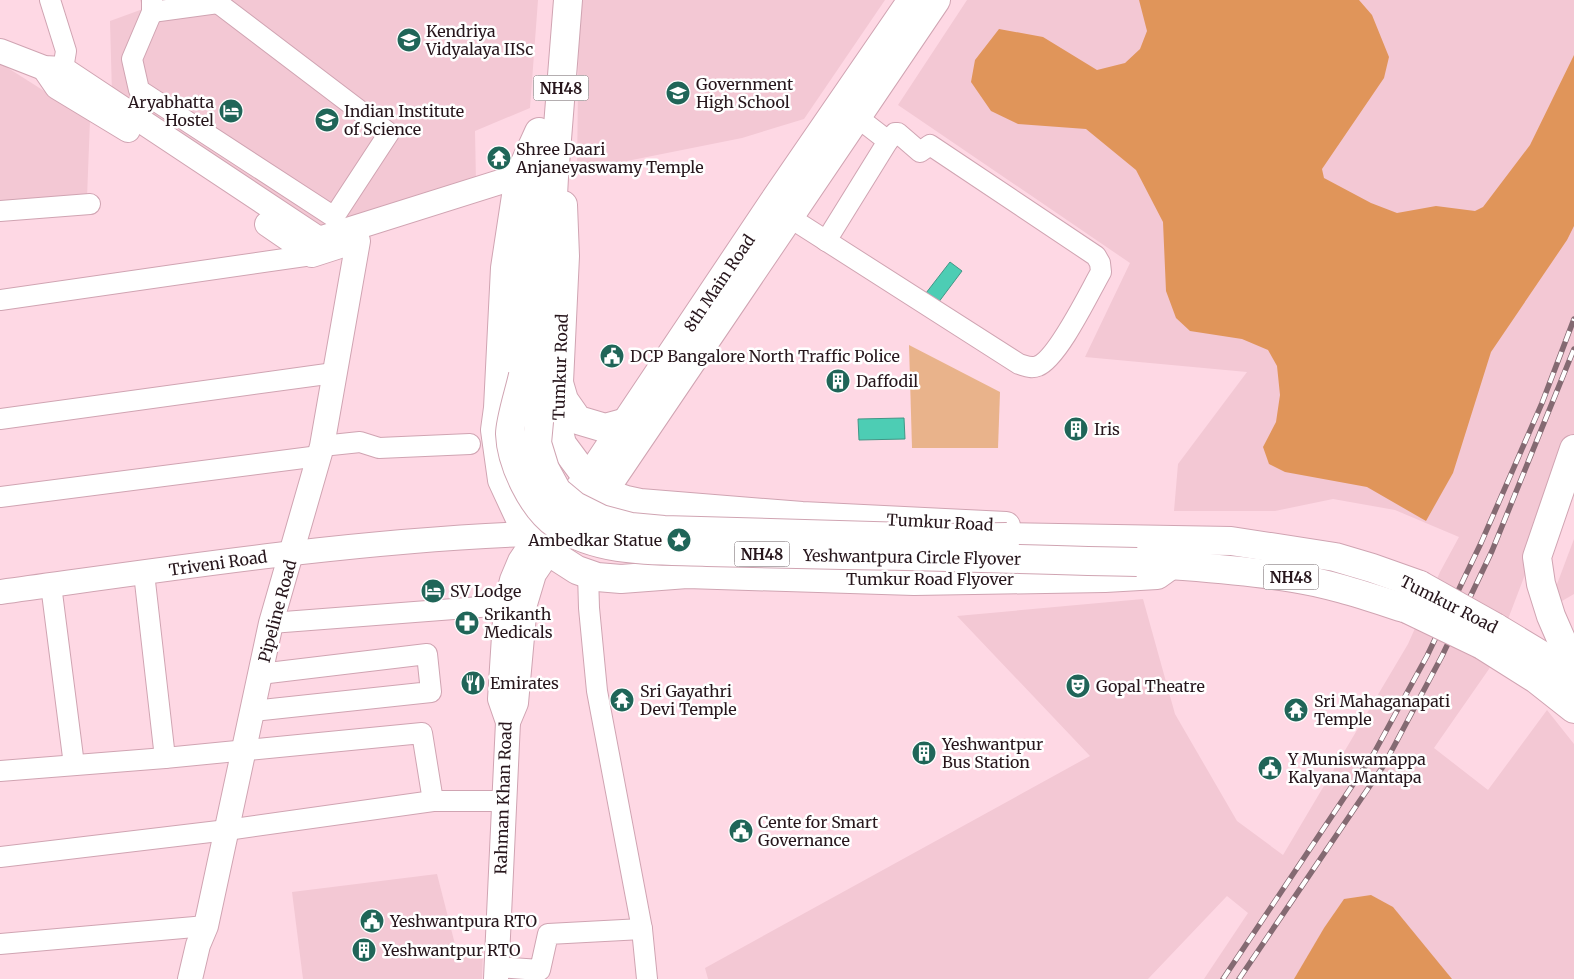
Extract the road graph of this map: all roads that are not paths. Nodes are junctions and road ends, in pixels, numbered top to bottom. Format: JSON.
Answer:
{"nodes":[{"id":1,"x":50,"y":0,"type":"edge"},
{"id":2,"x":550,"y":0,"type":"edge"},
{"id":3,"x":568,"y":0,"type":"edge"},
{"id":4,"x":912,"y":0,"type":"edge"},
{"id":5,"x":936,"y":0,"type":"edge"},
{"id":6,"x":218,"y":2,"type":"edge"},
{"id":7,"x":152,"y":6,"type":"edge"},
{"id":8,"x":0,"y":51,"type":"edge"},
{"id":9,"x":55,"y":75,"type":"junction"},
{"id":10,"x":857,"y":116,"type":"junction"},
{"id":11,"x":538,"y":132,"type":"junction"},
{"id":12,"x":888,"y":141,"type":"junction"},
{"id":13,"x":518,"y":184,"type":"junction"},
{"id":14,"x":90,"y":204,"type":"dead end"},
{"id":15,"x":0,"y":211,"type":"edge"},
{"id":16,"x":789,"y":217,"type":"junction"},
{"id":17,"x":358,"y":241,"type":"junction"},
{"id":18,"x":826,"y":241,"type":"junction"},
{"id":19,"x":315,"y":247,"type":"junction"},
{"id":20,"x":751,"y":254,"type":"junction"},
{"id":21,"x":0,"y":300,"type":"edge"},
{"id":22,"x":334,"y":373,"type":"junction"},
{"id":23,"x":545,"y":386,"type":"junction"},
{"id":24,"x":498,"y":408,"type":"junction"},
{"id":25,"x":0,"y":419,"type":"edge"},
{"id":26,"x":627,"y":422,"type":"junction"},
{"id":27,"x":470,"y":444,"type":"dead end"},
{"id":28,"x":1574,"y":449,"type":"edge"},
{"id":29,"x":321,"y":451,"type":"junction"},
{"id":30,"x":595,"y":486,"type":"junction"},
{"id":31,"x":1574,"y":490,"type":"edge"},
{"id":32,"x":0,"y":497,"type":"edge"},
{"id":33,"x":1037,"y":539,"type":"junction"},
{"id":34,"x":532,"y":547,"type":"junction"},
{"id":35,"x":292,"y":553,"type":"junction"},
{"id":36,"x":1171,"y":565,"type":"junction"},
{"id":37,"x":144,"y":573,"type":"junction"},
{"id":38,"x":588,"y":573,"type":"junction"},
{"id":39,"x":1541,"y":584,"type":"junction"},
{"id":40,"x":51,"y":585,"type":"junction"},
{"id":41,"x":0,"y":592,"type":"edge"},
{"id":42,"x":506,"y":605,"type":"junction"},
{"id":43,"x":271,"y":623,"type":"junction"},
{"id":44,"x":1489,"y":636,"type":"junction"},
{"id":45,"x":1574,"y":669,"type":"edge"},
{"id":46,"x":260,"y":674,"type":"junction"},
{"id":47,"x":1574,"y":680,"type":"edge"},
{"id":48,"x":1574,"y":709,"type":"edge"},
{"id":49,"x":253,"y":711,"type":"junction"},
{"id":50,"x":508,"y":722,"type":"junction"},
{"id":51,"x":245,"y":749,"type":"junction"},
{"id":52,"x":165,"y":758,"type":"junction"},
{"id":53,"x":74,"y":765,"type":"junction"},
{"id":54,"x":0,"y":771,"type":"edge"},
{"id":55,"x":504,"y":800,"type":"junction"},
{"id":56,"x":433,"y":801,"type":"junction"},
{"id":57,"x":227,"y":830,"type":"junction"},
{"id":58,"x":0,"y":857,"type":"edge"},
{"id":59,"x":206,"y":926,"type":"junction"},
{"id":60,"x":642,"y":929,"type":"junction"},
{"id":61,"x":0,"y":944,"type":"edge"},
{"id":62,"x":496,"y":973,"type":"edge"},
{"id":63,"x":190,"y":979,"type":"edge"},
{"id":64,"x":647,"y":979,"type":"edge"}],
"edges":[{"from":1,"to":9,"type":"street"},
{"from":2,"to":11,"type":"main road","number":"NH48"},
{"from":3,"to":23,"type":"main road","name":"Yeshwantpura Circle Flyover","number":"NH48"},
{"from":4,"to":20,"type":"main road","name":"8th Main Road"},
{"from":5,"to":10,"type":"main road","name":"8th Main Road"},
{"from":6,"to":7,"type":"street"},
{"from":6,"to":7,"type":"street"},
{"from":8,"to":9,"type":"street"},
{"from":9,"to":19,"type":"street"},
{"from":10,"to":12,"type":"street"},
{"from":10,"to":16,"type":"main road","name":"8th Main Road"},
{"from":11,"to":13,"type":"main road"},
{"from":11,"to":23,"type":"main road","name":"Yeshwantpura Circle Flyover","number":"NH48"},
{"from":12,"to":18,"type":"street"},
{"from":12,"to":18,"type":"street"},
{"from":13,"to":17,"type":"street"},
{"from":13,"to":19,"type":"street"},
{"from":13,"to":24,"type":"main road"},
{"from":14,"to":15,"type":"street"},
{"from":16,"to":18,"type":"street"},
{"from":16,"to":20,"type":"main road","name":"8th Main Road"},
{"from":17,"to":19,"type":"street"},
{"from":17,"to":22,"type":"street","name":"Pipeline Road"},
{"from":19,"to":21,"type":"street"},
{"from":20,"to":26,"type":"main road","name":"8th Main Road"},
{"from":20,"to":30,"type":"main road","name":"8th Main Road"},
{"from":22,"to":25,"type":"street"},
{"from":22,"to":29,"type":"street","name":"Pipeline Road"},
{"from":23,"to":24,"type":"main road"},
{"from":23,"to":26,"type":"main road"},
{"from":23,"to":30,"type":"main road","name":"Tumkur Road"},
{"from":23,"to":33,"type":"main road","name":"Yeshwantpura Circle Flyover","number":"NH48","bridge":true},
{"from":23,"to":36,"type":"main road","name":"Yeshwantpura Circle Flyover","number":"NH48","bridge":true},
{"from":24,"to":34,"type":"main road"},
{"from":26,"to":30,"type":"main road","name":"8th Main Road"},
{"from":27,"to":29,"type":"street"},
{"from":28,"to":39,"type":"main road"},
{"from":29,"to":32,"type":"street"},
{"from":29,"to":35,"type":"street","name":"Pipeline Road"},
{"from":30,"to":33,"type":"main road","name":"Tumkur Road"},
{"from":30,"to":34,"type":"main road","name":"8th Main Road"},
{"from":31,"to":39,"type":"main road"},
{"from":33,"to":44,"type":"main road","name":"Tumkur Road","number":"NH48","bridge":true},
{"from":34,"to":35,"type":"street","name":"Triveni Road"},
{"from":34,"to":38,"type":"main road"},
{"from":34,"to":42,"type":"street","name":"Rahman Khan Road"},
{"from":34,"to":50,"type":"street"},
{"from":35,"to":37,"type":"street","name":"Triveni Road"},
{"from":35,"to":43,"type":"street","name":"Pipeline Road"},
{"from":36,"to":38,"type":"main road","name":"Tumkur Road Flyover"},
{"from":36,"to":44,"type":"main road","name":"Tumkur Road","number":"NH48","bridge":true},
{"from":37,"to":40,"type":"street","name":"Triveni Road"},
{"from":37,"to":52,"type":"street"},
{"from":38,"to":60,"type":"street"},
{"from":39,"to":45,"type":"main road"},
{"from":40,"to":41,"type":"street","name":"Triveni Road"},
{"from":40,"to":53,"type":"street"},
{"from":42,"to":43,"type":"street"},
{"from":42,"to":50,"type":"street","name":"Rahman Khan Road"},
{"from":43,"to":46,"type":"street","name":"Pipeline Road"},
{"from":44,"to":47,"type":"main road","name":"Tumkur Road","number":"NH48"},
{"from":44,"to":48,"type":"main road","name":"Tumkur Road","number":"NH48"},
{"from":46,"to":49,"type":"street","name":"Pipeline Road"},
{"from":46,"to":49,"type":"street"},
{"from":49,"to":51,"type":"street","name":"Pipeline Road"},
{"from":50,"to":55,"type":"street","name":"Rahman Khan Road"},
{"from":51,"to":52,"type":"street"},
{"from":51,"to":56,"type":"street"},
{"from":51,"to":57,"type":"street","name":"Pipeline Road"},
{"from":52,"to":53,"type":"street"},
{"from":53,"to":54,"type":"street"},
{"from":55,"to":56,"type":"street"},
{"from":55,"to":62,"type":"street","name":"Rahman Khan Road"},
{"from":56,"to":57,"type":"street"},
{"from":57,"to":58,"type":"street"},
{"from":57,"to":59,"type":"street","name":"Pipeline Road"},
{"from":59,"to":61,"type":"street"},
{"from":59,"to":63,"type":"street","name":"Pipeline Road"},
{"from":60,"to":62,"type":"street"},
{"from":60,"to":64,"type":"street"}]}
